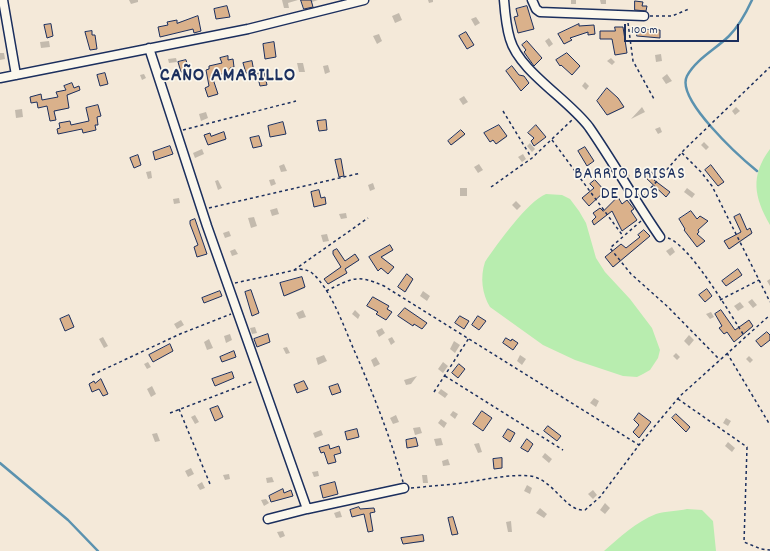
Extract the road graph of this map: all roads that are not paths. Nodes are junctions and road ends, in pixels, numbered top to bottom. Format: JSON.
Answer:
{"nodes":[{"id":1,"x":3,"y":0,"type":"edge"},
{"id":2,"x":327,"y":0,"type":"edge"},
{"id":3,"x":364,"y":0,"type":"edge"},
{"id":4,"x":504,"y":0,"type":"edge"},
{"id":5,"x":532,"y":0,"type":"edge"},
{"id":6,"x":330,"y":9,"type":"junction"},
{"id":7,"x":644,"y":16,"type":"road end"},
{"id":8,"x":149,"y":48,"type":"junction"},
{"id":9,"x":16,"y":75,"type":"junction"},
{"id":10,"x":0,"y":78,"type":"edge"},
{"id":11,"x":660,"y":237,"type":"road end"},
{"id":12,"x":404,"y":488,"type":"road end"},
{"id":13,"x":307,"y":509,"type":"junction"},
{"id":14,"x":268,"y":519,"type":"dead end"}],
"edges":[{"from":1,"to":9,"type":"street"},
{"from":2,"to":6,"type":"street"},
{"from":3,"to":6,"type":"street"},
{"from":4,"to":11,"type":"street"},
{"from":5,"to":7,"type":"street"},
{"from":6,"to":8,"type":"street"},
{"from":8,"to":9,"type":"street"},
{"from":8,"to":13,"type":"street"},
{"from":9,"to":10,"type":"street"},
{"from":12,"to":13,"type":"street"},
{"from":13,"to":14,"type":"street"}]}
